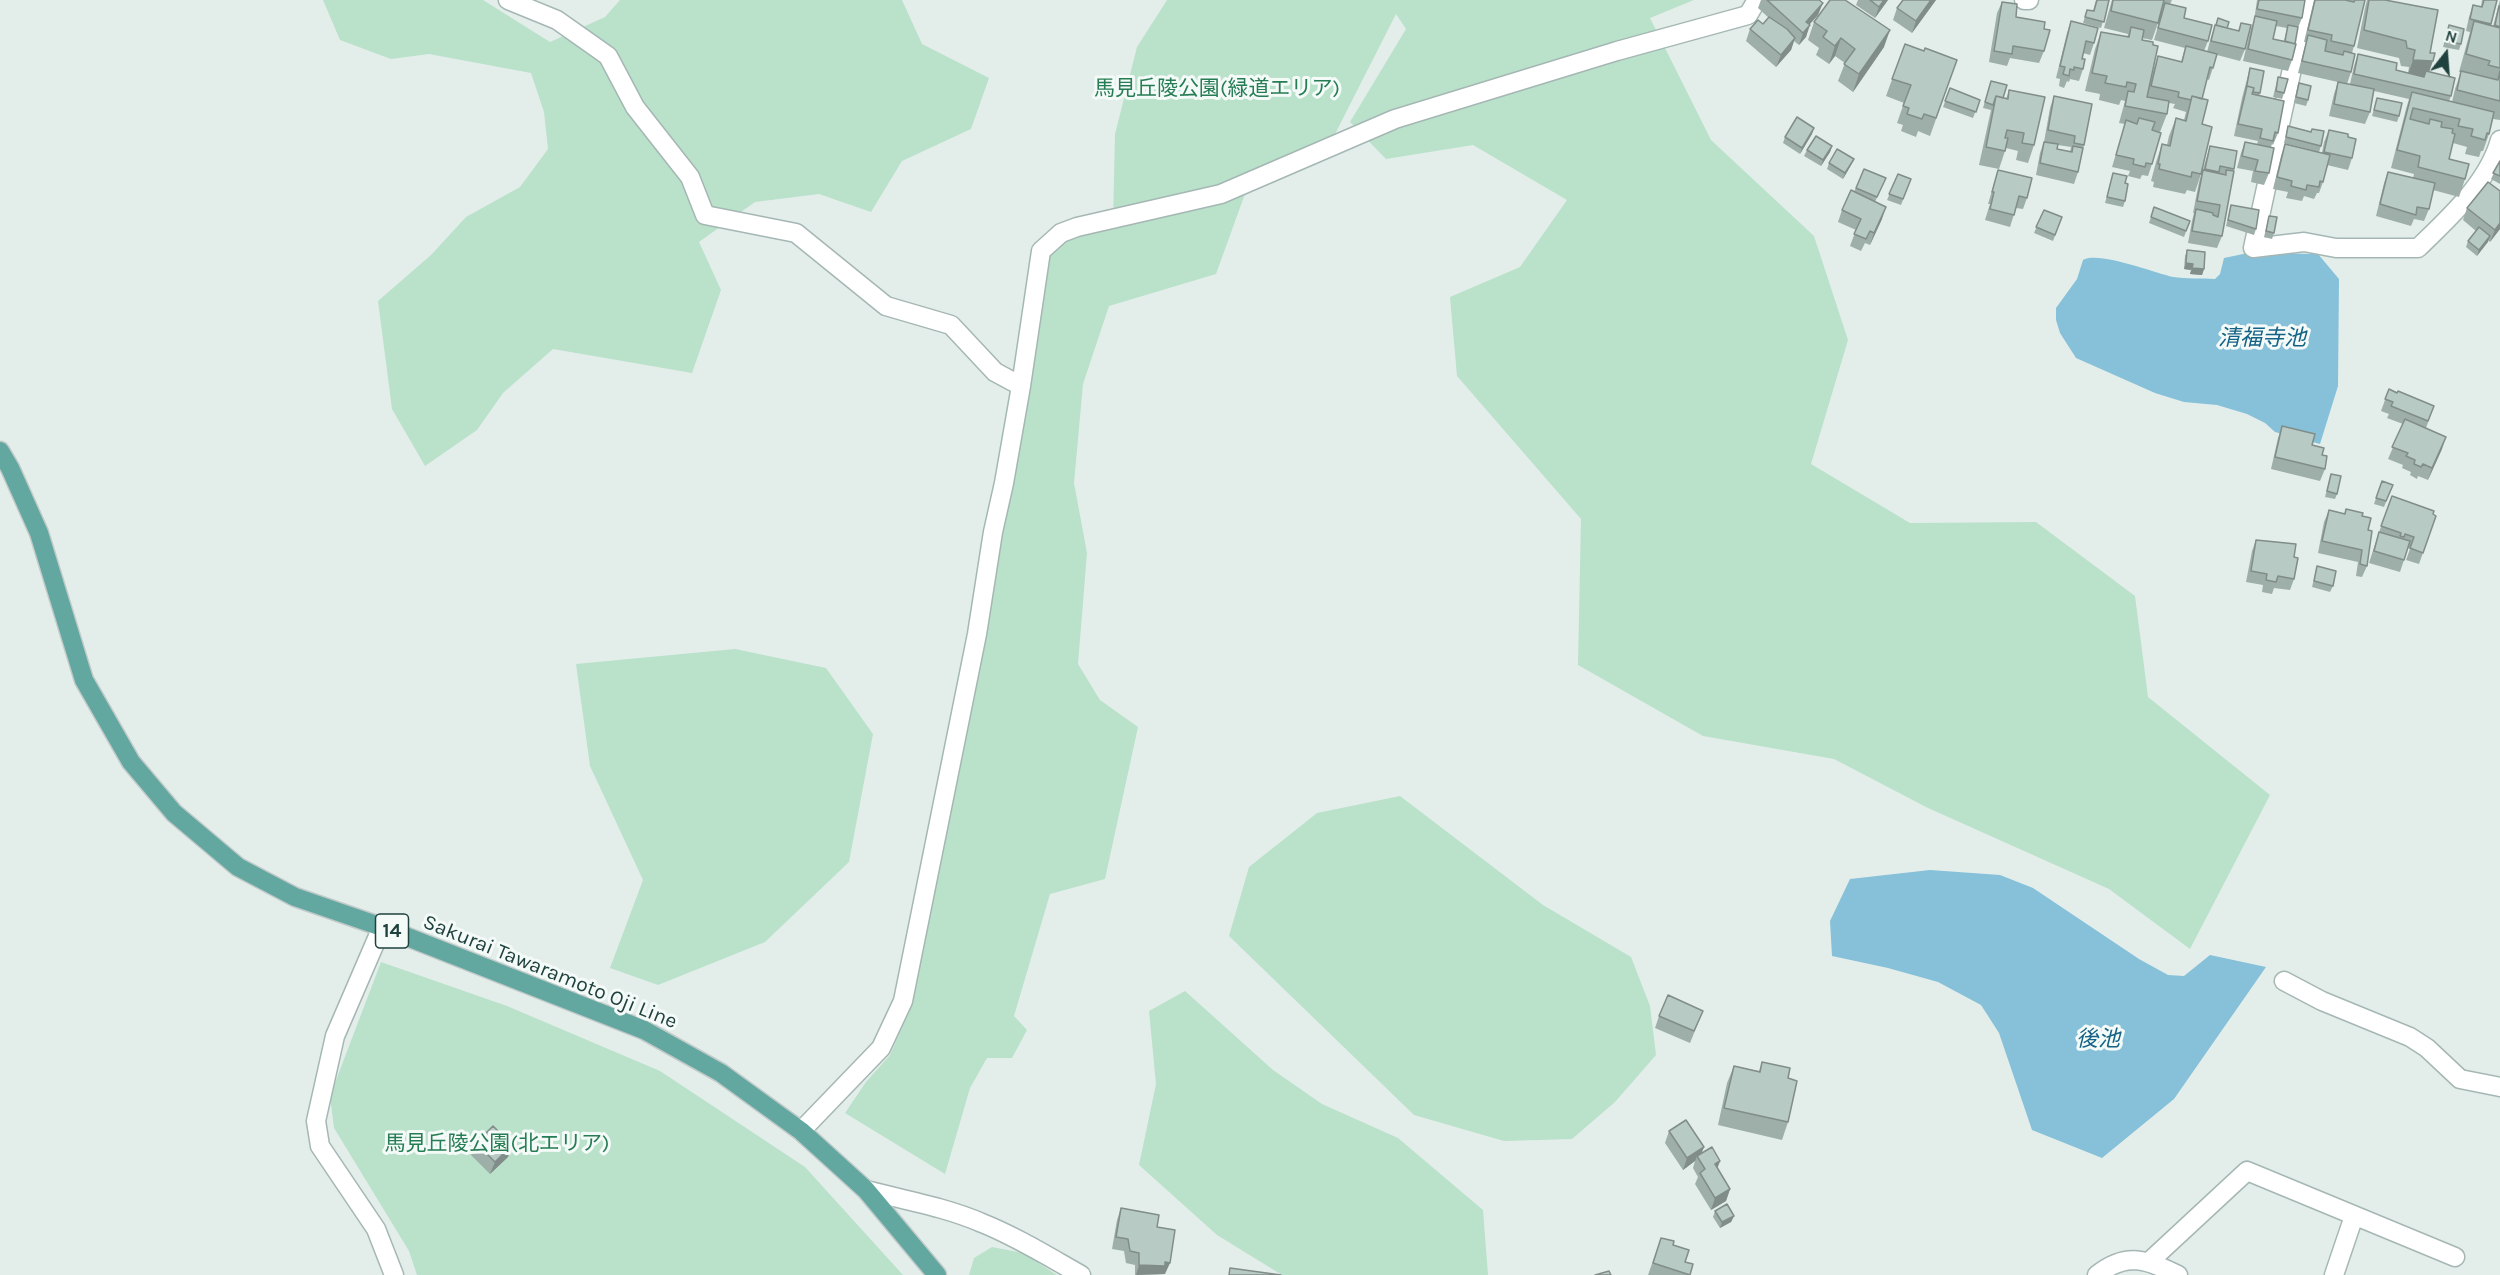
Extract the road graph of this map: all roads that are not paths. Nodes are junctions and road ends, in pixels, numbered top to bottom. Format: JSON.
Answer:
{"nodes":[{"id":1,"x":508,"y":0,"type":"edge"},
{"id":2,"x":1757,"y":0,"type":"edge"},
{"id":3,"x":2307,"y":0,"type":"edge"},
{"id":4,"x":2500,"y":140,"type":"edge"},
{"id":5,"x":1021,"y":386,"type":"junction"},
{"id":6,"x":0,"y":451,"type":"edge"},
{"id":7,"x":382,"y":927,"type":"junction"},
{"id":8,"x":2284,"y":981,"type":"dead end"},
{"id":9,"x":2500,"y":1087,"type":"edge"},
{"id":10,"x":801,"y":1131,"type":"junction"},
{"id":11,"x":866,"y":1190,"type":"junction"},
{"id":12,"x":2354,"y":1216,"type":"junction"},
{"id":13,"x":2455,"y":1257,"type":"dead end"},
{"id":14,"x":2150,"y":1262,"type":"junction"},
{"id":15,"x":394,"y":1275,"type":"edge"},
{"id":16,"x":937,"y":1275,"type":"edge"},
{"id":17,"x":1081,"y":1275,"type":"edge"},
{"id":18,"x":2097,"y":1275,"type":"edge"},
{"id":19,"x":2178,"y":1275,"type":"edge"},
{"id":20,"x":2334,"y":1275,"type":"edge"}],
"edges":[{"from":1,"to":5,"type":"street"},
{"from":2,"to":5,"type":"street"},
{"from":3,"to":4,"type":"street"},
{"from":5,"to":10,"type":"street"},
{"from":6,"to":7,"type":"main road","name":"Sakurai Tawaramoto Oji Line","number":"14"},
{"from":7,"to":10,"type":"main road","name":"Sakurai Tawaramoto Oji Line","number":"14"},
{"from":7,"to":15,"type":"street"},
{"from":8,"to":9,"type":"street"},
{"from":10,"to":11,"type":"main road","name":"Sakurai Tawaramoto Oji Line","number":"14"},
{"from":11,"to":16,"type":"main road","name":"Sakurai Tawaramoto Oji Line","number":"14"},
{"from":11,"to":17,"type":"street"},
{"from":12,"to":13,"type":"street"},
{"from":12,"to":14,"type":"street"},
{"from":12,"to":20,"type":"street"},
{"from":14,"to":18,"type":"street"},
{"from":14,"to":19,"type":"street"}]}
